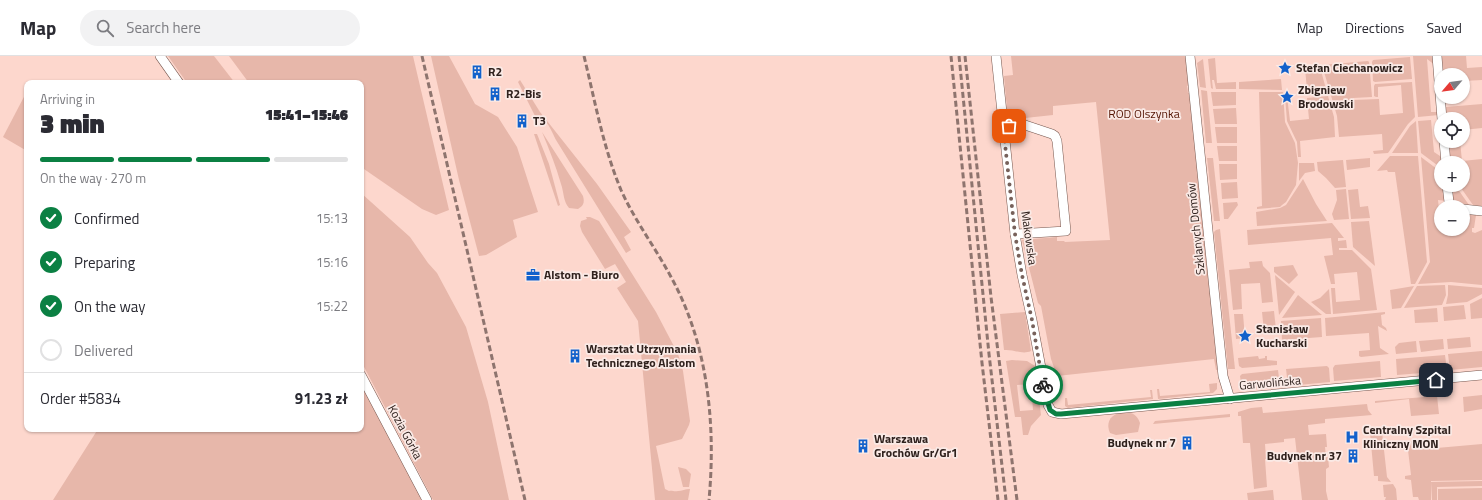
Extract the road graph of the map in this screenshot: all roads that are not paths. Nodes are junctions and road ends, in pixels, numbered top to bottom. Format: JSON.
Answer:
{"nodes":[{"id":1,"x":160,"y":56,"type":"edge"},
{"id":2,"x":996,"y":56,"type":"edge"},
{"id":3,"x":1190,"y":56,"type":"edge"},
{"id":4,"x":1437,"y":56,"type":"edge"},
{"id":5,"x":177,"y":80,"type":"edge"},
{"id":6,"x":1441,"y":112,"type":"edge"},
{"id":7,"x":1003,"y":126,"type":"junction"},
{"id":8,"x":1470,"y":210,"type":"edge"},
{"id":9,"x":1482,"y":211,"type":"edge"},
{"id":10,"x":1015,"y":234,"type":"junction"},
{"id":11,"x":1482,"y":375,"type":"edge"},
{"id":12,"x":364,"y":381,"type":"edge"},
{"id":13,"x":1230,"y":398,"type":"junction"},
{"id":14,"x":1061,"y":414,"type":"joint"},
{"id":15,"x":427,"y":500,"type":"edge"}],
"edges":[{"from":1,"to":5,"type":"street"},
{"from":2,"to":7,"type":"street","name":"Makowska"},
{"from":3,"to":13,"type":"street","name":"Szklanych Domów"},
{"from":4,"to":6,"type":"street"},
{"from":7,"to":10,"type":"street","name":"Makowska"},
{"from":7,"to":10,"type":"street"},
{"from":8,"to":9,"type":"street"},
{"from":10,"to":14,"type":"street","name":"Makowska"},
{"from":11,"to":13,"type":"street","name":"Garwolińska"},
{"from":12,"to":15,"type":"street","name":"Kozia Górka"},
{"from":13,"to":14,"type":"street","name":"Garwolińska"}]}
